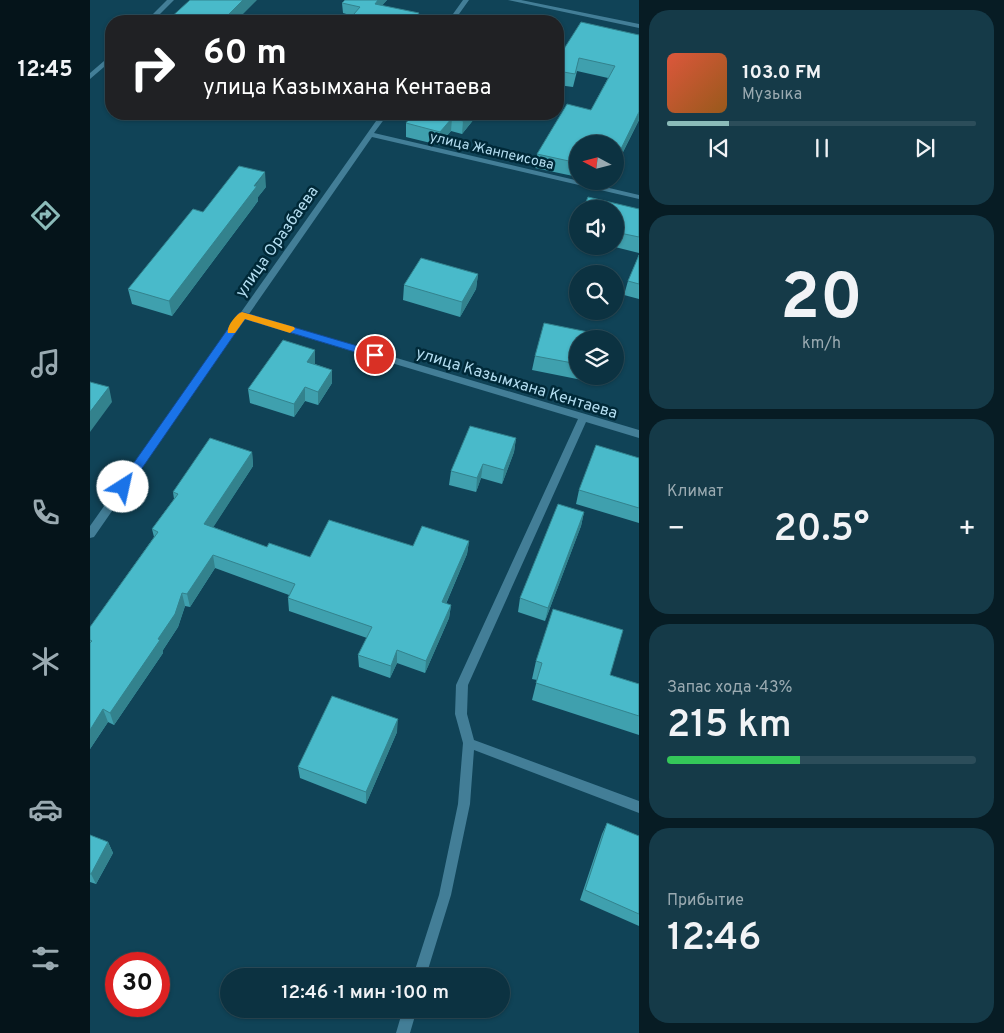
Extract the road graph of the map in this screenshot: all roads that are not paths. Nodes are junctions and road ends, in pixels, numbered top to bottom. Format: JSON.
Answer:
{"nodes":[{"id":1,"x":171,"y":0,"type":"edge"},
{"id":2,"x":466,"y":0,"type":"edge"},
{"id":3,"x":511,"y":0,"type":"edge"},
{"id":4,"x":155,"y":15,"type":"edge"},
{"id":5,"x":455,"y":15,"type":"edge"},
{"id":6,"x":639,"y":26,"type":"edge"},
{"id":7,"x":105,"y":63,"type":"edge"},
{"id":8,"x":90,"y":77,"type":"edge"},
{"id":9,"x":380,"y":120,"type":"edge"},
{"id":10,"x":369,"y":134,"type":"junction"},
{"id":11,"x":639,"y":197,"type":"edge"},
{"id":12,"x":242,"y":315,"type":"junction"},
{"id":13,"x":583,"y":418,"type":"junction"},
{"id":14,"x":639,"y":434,"type":"edge"},
{"id":15,"x":90,"y":534,"type":"edge"},
{"id":16,"x":470,"y":743,"type":"junction"},
{"id":17,"x":639,"y":806,"type":"edge"},
{"id":18,"x":422,"y":968,"type":"edge"},
{"id":19,"x":407,"y":1018,"type":"edge"},
{"id":20,"x":403,"y":1033,"type":"edge"}],
"edges":[{"from":1,"to":4,"type":"street"},
{"from":2,"to":5,"type":"street"},
{"from":3,"to":6,"type":"street"},
{"from":7,"to":8,"type":"street"},
{"from":9,"to":10,"type":"street","name":"улица Оразбаева"},
{"from":10,"to":11,"type":"street","name":"улица Жанпеисова"},
{"from":10,"to":12,"type":"street","name":"улица Оразбаева"},
{"from":12,"to":13,"type":"street","name":"улица Казымхана Кентаева"},
{"from":12,"to":15,"type":"street","name":"улица Оразбаева"},
{"from":13,"to":14,"type":"street","name":"улица Казымхана Кентаева"},
{"from":13,"to":16,"type":"street"},
{"from":16,"to":17,"type":"street"},
{"from":16,"to":18,"type":"street"},
{"from":19,"to":20,"type":"street"}]}
